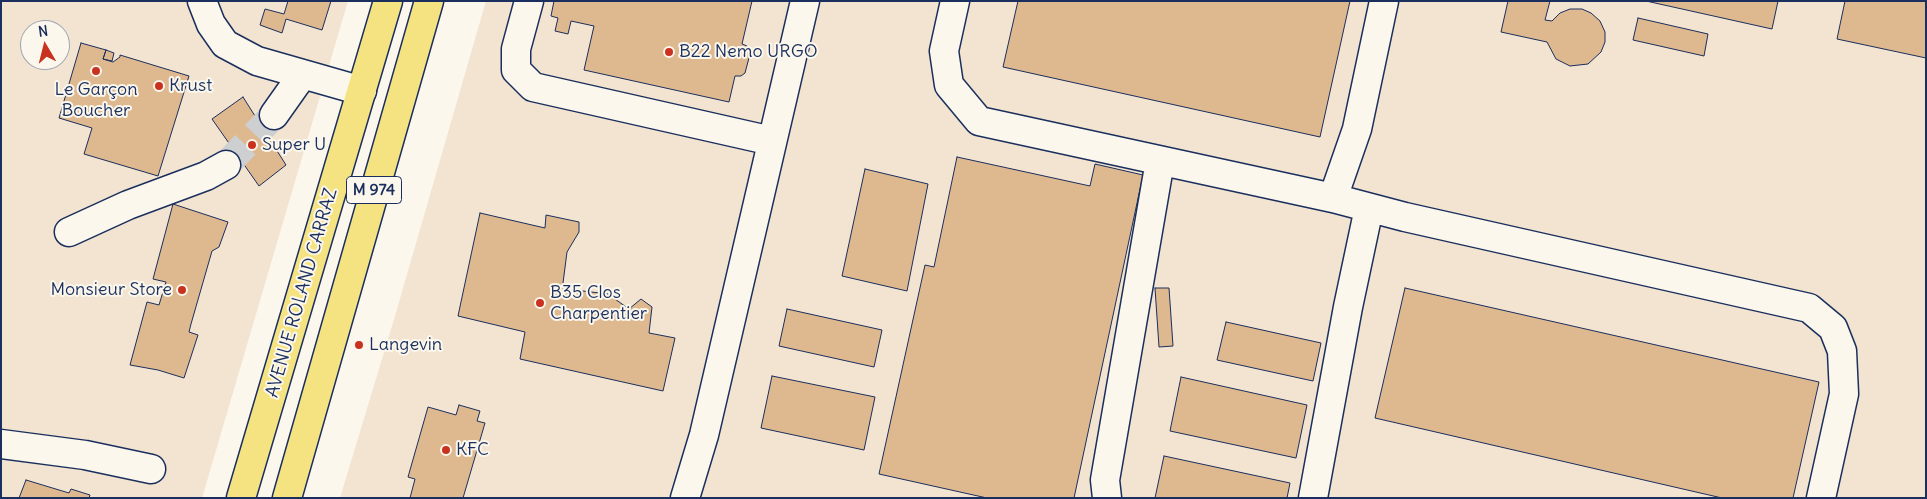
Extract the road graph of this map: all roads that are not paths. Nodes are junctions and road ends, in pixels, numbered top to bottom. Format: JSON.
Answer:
{"nodes":[{"id":1,"x":202,"y":1,"type":"edge"},
{"id":2,"x":388,"y":1,"type":"edge"},
{"id":3,"x":429,"y":1,"type":"edge"},
{"id":4,"x":529,"y":1,"type":"edge"},
{"id":5,"x":805,"y":1,"type":"edge"},
{"id":6,"x":955,"y":1,"type":"edge"},
{"id":7,"x":1384,"y":1,"type":"edge"},
{"id":8,"x":303,"y":74,"type":"junction"},
{"id":9,"x":362,"y":91,"type":"junction"},
{"id":10,"x":274,"y":115,"type":"tunnel mouth"},
{"id":11,"x":772,"y":141,"type":"junction"},
{"id":12,"x":1160,"y":161,"type":"junction"},
{"id":13,"x":226,"y":165,"type":"tunnel mouth"},
{"id":14,"x":1332,"y":198,"type":"junction"},
{"id":15,"x":1369,"y":208,"type":"junction"},
{"id":16,"x":69,"y":232,"type":"dead end"},
{"id":17,"x":1,"y":444,"type":"edge"},
{"id":18,"x":151,"y":469,"type":"dead end"},
{"id":19,"x":240,"y":498,"type":"edge"},
{"id":20,"x":287,"y":498,"type":"edge"},
{"id":21,"x":685,"y":498,"type":"edge"},
{"id":22,"x":1107,"y":498,"type":"edge"},
{"id":23,"x":1313,"y":498,"type":"edge"},
{"id":24,"x":1821,"y":498,"type":"edge"}],
"edges":[{"from":1,"to":8,"type":"street"},
{"from":2,"to":9,"type":"main road","name":"AVENUE ROLAND CARRAZ","number":"M 974"},
{"from":3,"to":20,"type":"main road","number":"M 974"},
{"from":4,"to":11,"type":"street"},
{"from":5,"to":11,"type":"street"},
{"from":6,"to":12,"type":"street"},
{"from":7,"to":14,"type":"street"},
{"from":8,"to":9,"type":"street"},
{"from":8,"to":10,"type":"street"},
{"from":9,"to":19,"type":"main road","name":"AVENUE ROLAND CARRAZ","number":"M 974"},
{"from":11,"to":21,"type":"street"},
{"from":12,"to":14,"type":"street"},
{"from":12,"to":22,"type":"street"},
{"from":13,"to":16,"type":"street"},
{"from":14,"to":15,"type":"street"},
{"from":15,"to":23,"type":"street"},
{"from":15,"to":24,"type":"street"},
{"from":17,"to":18,"type":"street"}]}
